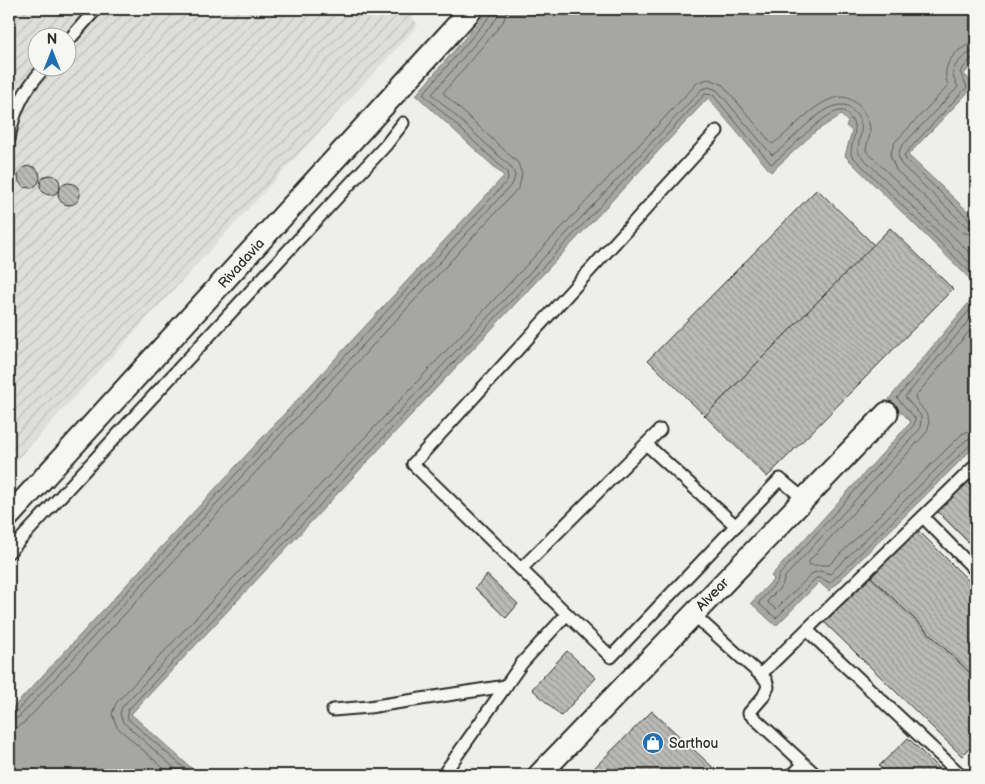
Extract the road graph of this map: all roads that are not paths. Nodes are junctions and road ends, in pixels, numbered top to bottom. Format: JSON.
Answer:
{"nodes":[{"id":1,"x":96,"y":9,"type":"edge"},
{"id":2,"x":472,"y":9,"type":"edge"},
{"id":3,"x":78,"y":30,"type":"edge"},
{"id":4,"x":36,"y":78,"type":"edge"},
{"id":5,"x":403,"y":123,"type":"dead end"},
{"id":6,"x":717,"y":131,"type":"dead end"},
{"id":7,"x":9,"y":140,"type":"edge"},
{"id":8,"x":887,"y":413,"type":"dead end"},
{"id":9,"x":660,"y":430,"type":"dead end"},
{"id":10,"x":646,"y":444,"type":"junction"},
{"id":11,"x":976,"y":465,"type":"edge"},
{"id":12,"x":804,"y":498,"type":"junction"},
{"id":13,"x":9,"y":516,"type":"edge"},
{"id":14,"x":923,"y":518,"type":"junction"},
{"id":15,"x":736,"y":526,"type":"junction"},
{"id":16,"x":9,"y":552,"type":"edge"},
{"id":17,"x":521,"y":569,"type":"junction"},
{"id":18,"x":976,"y":571,"type":"edge"},
{"id":19,"x":567,"y":614,"type":"junction"},
{"id":20,"x":693,"y":614,"type":"junction"},
{"id":21,"x":808,"y":630,"type":"junction"},
{"id":22,"x":761,"y":674,"type":"junction"},
{"id":23,"x":506,"y":686,"type":"junction"},
{"id":24,"x":333,"y":710,"type":"dead end"},
{"id":25,"x":804,"y":764,"type":"junction"},
{"id":26,"x":443,"y":775,"type":"edge"},
{"id":27,"x":539,"y":775,"type":"edge"},
{"id":28,"x":792,"y":775,"type":"edge"},
{"id":29,"x":816,"y":775,"type":"edge"},
{"id":30,"x":960,"y":775,"type":"edge"}],
"edges":[{"from":1,"to":3,"type":"lane"},
{"from":2,"to":13,"type":"street","name":"Rivadavia"},
{"from":4,"to":7,"type":"lane"},
{"from":5,"to":16,"type":"lane"},
{"from":6,"to":17,"type":"lane"},
{"from":8,"to":12,"type":"street","name":"Alvear"},
{"from":9,"to":10,"type":"lane"},
{"from":10,"to":15,"type":"lane"},
{"from":10,"to":17,"type":"lane"},
{"from":11,"to":14,"type":"lane"},
{"from":12,"to":15,"type":"lane"},
{"from":12,"to":20,"type":"street","name":"Alvear"},
{"from":14,"to":18,"type":"lane"},
{"from":14,"to":21,"type":"lane"},
{"from":15,"to":19,"type":"lane"},
{"from":17,"to":19,"type":"lane"},
{"from":19,"to":23,"type":"lane"},
{"from":20,"to":22,"type":"lane"},
{"from":20,"to":27,"type":"street","name":"Alvear"},
{"from":21,"to":22,"type":"lane"},
{"from":21,"to":30,"type":"lane"},
{"from":22,"to":25,"type":"lane"},
{"from":23,"to":24,"type":"lane"},
{"from":23,"to":26,"type":"lane"},
{"from":25,"to":28,"type":"lane"},
{"from":25,"to":29,"type":"lane"}]}
